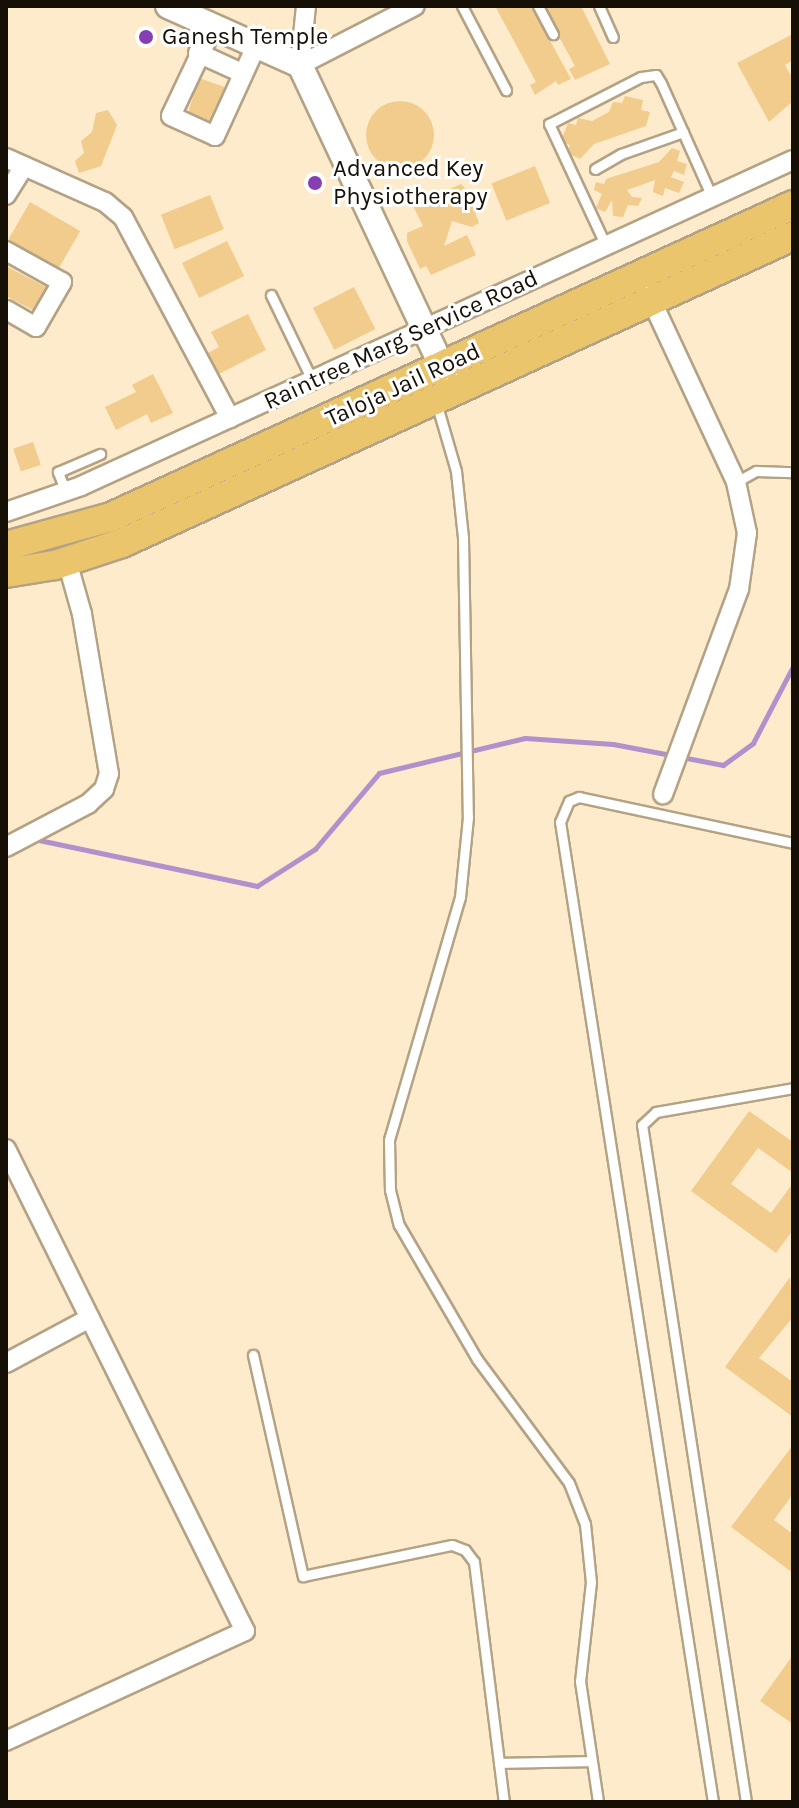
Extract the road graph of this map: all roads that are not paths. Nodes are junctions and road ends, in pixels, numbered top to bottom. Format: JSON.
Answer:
{"nodes":[{"id":1,"x":168,"y":6,"type":"edge"},
{"id":2,"x":306,"y":6,"type":"edge"},
{"id":3,"x":415,"y":6,"type":"edge"},
{"id":4,"x":462,"y":6,"type":"edge"},
{"id":5,"x":538,"y":6,"type":"edge"},
{"id":6,"x":599,"y":6,"type":"edge"},
{"id":7,"x":213,"y":27,"type":"junction"},
{"id":8,"x":553,"y":34,"type":"dead end"},
{"id":9,"x":613,"y":37,"type":"dead end"},
{"id":10,"x":256,"y":46,"type":"junction"},
{"id":11,"x":198,"y":53,"type":"junction"},
{"id":12,"x":300,"y":65,"type":"junction"},
{"id":13,"x":242,"y":73,"type":"junction"},
{"id":14,"x":506,"y":90,"type":"dead end"},
{"id":15,"x":683,"y":132,"type":"junction"},
{"id":16,"x":6,"y":158,"type":"edge"},
{"id":17,"x":793,"y":160,"type":"edge"},
{"id":18,"x":24,"y":166,"type":"junction"},
{"id":19,"x":595,"y":169,"type":"dead end"},
{"id":20,"x":6,"y":195,"type":"edge"},
{"id":21,"x":712,"y":197,"type":"junction"},
{"id":22,"x":793,"y":205,"type":"edge"},
{"id":23,"x":793,"y":236,"type":"edge"},
{"id":24,"x":606,"y":247,"type":"junction"},
{"id":25,"x":6,"y":251,"type":"edge"},
{"id":26,"x":645,"y":288,"type":"junction"},
{"id":27,"x":271,"y":295,"type":"dead end"},
{"id":28,"x":6,"y":310,"type":"edge"},
{"id":29,"x":423,"y":329,"type":"junction"},
{"id":30,"x":312,"y":380,"type":"junction"},
{"id":31,"x":438,"y":383,"type":"junction"},
{"id":32,"x":230,"y":418,"type":"junction"},
{"id":33,"x":100,"y":454,"type":"dead end"},
{"id":34,"x":793,"y":472,"type":"edge"},
{"id":35,"x":736,"y":482,"type":"junction"},
{"id":36,"x":66,"y":492,"type":"junction"},
{"id":37,"x":6,"y":512,"type":"edge"},
{"id":38,"x":6,"y":546,"type":"edge"},
{"id":39,"x":67,"y":561,"type":"junction"},
{"id":40,"x":6,"y":573,"type":"edge"},
{"id":41,"x":659,"y":802,"type":"junction"},
{"id":42,"x":18,"y":841,"type":"edge"},
{"id":43,"x":793,"y":843,"type":"edge"},
{"id":44,"x":793,"y":1088,"type":"edge"},
{"id":45,"x":6,"y":1149,"type":"edge"},
{"id":46,"x":90,"y":1318,"type":"junction"},
{"id":47,"x":253,"y":1355,"type":"dead end"},
{"id":48,"x":6,"y":1363,"type":"edge"},
{"id":49,"x":6,"y":1741,"type":"edge"},
{"id":50,"x":591,"y":1761,"type":"junction"},
{"id":51,"x":499,"y":1763,"type":"junction"},
{"id":52,"x":504,"y":1802,"type":"edge"},
{"id":53,"x":598,"y":1802,"type":"edge"},
{"id":54,"x":713,"y":1802,"type":"edge"},
{"id":55,"x":746,"y":1802,"type":"edge"}],
"edges":[{"from":1,"to":7,"type":"street"},
{"from":2,"to":12,"type":"street"},
{"from":3,"to":12,"type":"street"},
{"from":4,"to":14,"type":"lane"},
{"from":5,"to":8,"type":"lane"},
{"from":6,"to":9,"type":"lane"},
{"from":7,"to":10,"type":"street"},
{"from":7,"to":11,"type":"street"},
{"from":10,"to":12,"type":"street"},
{"from":10,"to":13,"type":"street"},
{"from":11,"to":13,"type":"street"},
{"from":11,"to":13,"type":"street"},
{"from":12,"to":29,"type":"street"},
{"from":15,"to":19,"type":"lane"},
{"from":15,"to":21,"type":"lane"},
{"from":15,"to":24,"type":"lane"},
{"from":16,"to":18,"type":"street"},
{"from":17,"to":21,"type":"street","name":"Raintree Marg Service Road"},
{"from":18,"to":20,"type":"street"},
{"from":18,"to":32,"type":"street"},
{"from":21,"to":24,"type":"street","name":"Raintree Marg Service Road"},
{"from":22,"to":26,"type":"main road","name":"Taloja Jail Road"},
{"from":23,"to":26,"type":"main road","name":"Taloja Jail Road"},
{"from":24,"to":29,"type":"street","name":"Raintree Marg Service Road"},
{"from":25,"to":28,"type":"street"},
{"from":26,"to":31,"type":"main road","name":"Taloja Jail Road"},
{"from":26,"to":35,"type":"street"},
{"from":27,"to":30,"type":"lane"},
{"from":29,"to":30,"type":"street","name":"Raintree Marg Service Road"},
{"from":29,"to":31,"type":"street"},
{"from":30,"to":32,"type":"street","name":"Raintree Marg Service Road"},
{"from":31,"to":38,"type":"main road","name":"Taloja Jail Road"},
{"from":31,"to":39,"type":"main road","name":"Taloja Jail Road"},
{"from":31,"to":50,"type":"lane"},
{"from":32,"to":36,"type":"street","name":"Raintree Marg Service Road"},
{"from":33,"to":36,"type":"lane"},
{"from":34,"to":35,"type":"lane"},
{"from":35,"to":41,"type":"street"},
{"from":36,"to":37,"type":"street","name":"Raintree Marg Service Road"},
{"from":39,"to":40,"type":"main road","name":"Taloja Jail Road"},
{"from":39,"to":42,"type":"street"},
{"from":41,"to":43,"type":"lane"},
{"from":41,"to":54,"type":"lane"},
{"from":44,"to":55,"type":"lane"},
{"from":45,"to":46,"type":"street"},
{"from":46,"to":48,"type":"street"},
{"from":46,"to":49,"type":"street"},
{"from":47,"to":51,"type":"lane"},
{"from":50,"to":51,"type":"lane"},
{"from":50,"to":53,"type":"lane"},
{"from":51,"to":52,"type":"lane"}]}
